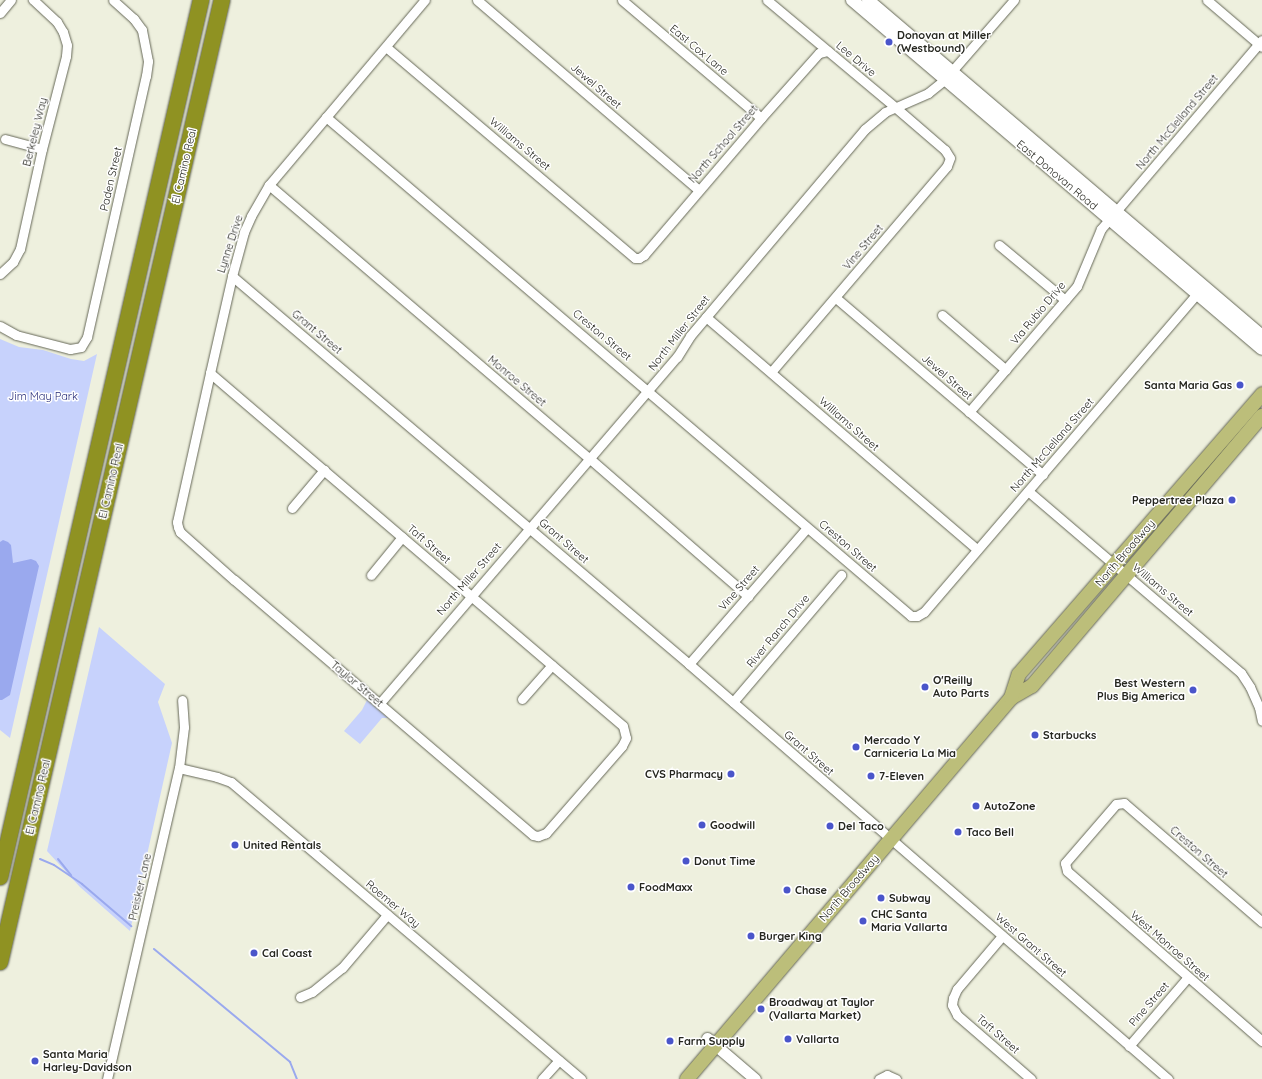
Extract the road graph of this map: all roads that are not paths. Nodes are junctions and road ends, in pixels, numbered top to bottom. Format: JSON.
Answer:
{"nodes":[{"id":1,"x":11,"y":0,"type":"edge"},
{"id":2,"x":33,"y":0,"type":"edge"},
{"id":3,"x":113,"y":0,"type":"edge"},
{"id":4,"x":202,"y":0,"type":"edge"},
{"id":5,"x":222,"y":0,"type":"edge"},
{"id":6,"x":231,"y":0,"type":"edge"},
{"id":7,"x":425,"y":0,"type":"edge"},
{"id":8,"x":477,"y":0,"type":"edge"},
{"id":9,"x":622,"y":0,"type":"edge"},
{"id":10,"x":768,"y":0,"type":"edge"},
{"id":11,"x":852,"y":0,"type":"edge"},
{"id":12,"x":868,"y":0,"type":"edge"},
{"id":13,"x":1014,"y":0,"type":"edge"},
{"id":14,"x":1207,"y":0,"type":"edge"},
{"id":15,"x":0,"y":13,"type":"edge"},
{"id":16,"x":1261,"y":43,"type":"edge"},
{"id":17,"x":386,"y":47,"type":"junction"},
{"id":18,"x":211,"y":48,"type":"junction"},
{"id":19,"x":828,"y":51,"type":"junction"},
{"id":20,"x":949,"y":76,"type":"junction"},
{"id":21,"x":895,"y":107,"type":"junction"},
{"id":22,"x":326,"y":117,"type":"junction"},
{"id":23,"x":761,"y":118,"type":"junction"},
{"id":24,"x":929,"y":136,"type":"joint"},
{"id":25,"x":5,"y":139,"type":"dead end"},
{"id":26,"x":42,"y":149,"type":"junction"},
{"id":27,"x":269,"y":185,"type":"junction"},
{"id":28,"x":699,"y":190,"type":"junction"},
{"id":29,"x":1113,"y":216,"type":"junction"},
{"id":30,"x":1000,"y":245,"type":"dead end"},
{"id":31,"x":639,"y":258,"type":"joint"},
{"id":32,"x":0,"y":274,"type":"edge"},
{"id":33,"x":232,"y":276,"type":"junction"},
{"id":34,"x":1200,"y":290,"type":"junction"},
{"id":35,"x":836,"y":298,"type":"junction"},
{"id":36,"x":1065,"y":300,"type":"junction"},
{"id":37,"x":942,"y":315,"type":"dead end"},
{"id":38,"x":706,"y":317,"type":"junction"},
{"id":39,"x":0,"y":326,"type":"edge"},
{"id":40,"x":1262,"y":336,"type":"edge"},
{"id":41,"x":1262,"y":349,"type":"edge"},
{"id":42,"x":1006,"y":370,"type":"junction"},
{"id":43,"x":771,"y":372,"type":"junction"},
{"id":44,"x":210,"y":373,"type":"junction"},
{"id":45,"x":648,"y":391,"type":"junction"},
{"id":46,"x":1262,"y":394,"type":"edge"},
{"id":47,"x":970,"y":412,"type":"junction"},
{"id":48,"x":1262,"y":416,"type":"edge"},
{"id":49,"x":590,"y":458,"type":"junction"},
{"id":50,"x":324,"y":470,"type":"junction"},
{"id":51,"x":1043,"y":475,"type":"junction"},
{"id":52,"x":1028,"y":491,"type":"junction"},
{"id":53,"x":292,"y":508,"type":"dead end"},
{"id":54,"x":178,"y":527,"type":"joint"},
{"id":55,"x":530,"y":528,"type":"junction"},
{"id":56,"x":807,"y":528,"type":"junction"},
{"id":57,"x":402,"y":537,"type":"junction"},
{"id":58,"x":977,"y":550,"type":"junction"},
{"id":59,"x":1115,"y":565,"type":"junction"},
{"id":60,"x":1126,"y":574,"type":"junction"},
{"id":61,"x":371,"y":575,"type":"dead end"},
{"id":62,"x":841,"y":575,"type":"dead end"},
{"id":63,"x":471,"y":596,"type":"junction"},
{"id":64,"x":748,"y":596,"type":"junction"},
{"id":65,"x":917,"y":616,"type":"joint"},
{"id":66,"x":689,"y":664,"type":"junction"},
{"id":67,"x":552,"y":665,"type":"junction"},
{"id":68,"x":1011,"y":698,"type":"junction"},
{"id":69,"x":522,"y":699,"type":"dead end"},
{"id":70,"x":182,"y":700,"type":"dead end"},
{"id":71,"x":733,"y":702,"type":"junction"},
{"id":72,"x":380,"y":703,"type":"junction"},
{"id":73,"x":1262,"y":721,"type":"edge"},
{"id":74,"x":179,"y":768,"type":"junction"},
{"id":75,"x":1120,"y":802,"type":"joint"},
{"id":76,"x":877,"y":829,"type":"joint"},
{"id":77,"x":538,"y":836,"type":"joint"},
{"id":78,"x":891,"y":840,"type":"junction"},
{"id":79,"x":0,"y":877,"type":"edge"},
{"id":80,"x":387,"y":915,"type":"junction"},
{"id":81,"x":1262,"y":922,"type":"edge"},
{"id":82,"x":1002,"y":936,"type":"junction"},
{"id":83,"x":0,"y":962,"type":"edge"},
{"id":84,"x":1187,"y":978,"type":"junction"},
{"id":85,"x":300,"y":997,"type":"dead end"},
{"id":86,"x":1262,"y":1041,"type":"edge"},
{"id":87,"x":711,"y":1042,"type":"junction"},
{"id":88,"x":1129,"y":1046,"type":"junction"},
{"id":89,"x":559,"y":1060,"type":"junction"},
{"id":90,"x":883,"y":1077,"type":"edge"},
{"id":91,"x":107,"y":1079,"type":"edge"},
{"id":92,"x":542,"y":1079,"type":"edge"},
{"id":93,"x":581,"y":1079,"type":"edge"},
{"id":94,"x":687,"y":1079,"type":"edge"},
{"id":95,"x":755,"y":1079,"type":"edge"},
{"id":96,"x":896,"y":1079,"type":"edge"},
{"id":97,"x":1031,"y":1079,"type":"edge"},
{"id":98,"x":1168,"y":1079,"type":"edge"}],
"edges":[{"from":1,"to":15,"type":"street"},
{"from":2,"to":26,"type":"street","name":"Berkeley Way"},
{"from":3,"to":39,"type":"street","name":"Paden Street"},
{"from":4,"to":79,"type":"highway","name":"El Camino Real"},
{"from":5,"to":18,"type":"highway","name":"El Camino Real"},
{"from":6,"to":18,"type":"highway"},
{"from":7,"to":17,"type":"street","name":"Lynne Drive"},
{"from":8,"to":28,"type":"street","name":"Jewel Street"},
{"from":9,"to":23,"type":"street","name":"East Cox Lane"},
{"from":10,"to":19,"type":"street","name":"Lee Drive"},
{"from":11,"to":20,"type":"main road","name":"East Donovan Road"},
{"from":12,"to":20,"type":"main road","name":"East Donovan Road"},
{"from":13,"to":20,"type":"street","name":"North Miller Street"},
{"from":14,"to":16,"type":"street"},
{"from":16,"to":29,"type":"street","name":"North McClelland Street"},
{"from":17,"to":22,"type":"street","name":"Lynne Drive"},
{"from":17,"to":31,"type":"street","name":"Williams Street"},
{"from":18,"to":83,"type":"highway","name":"El Camino Real"},
{"from":19,"to":21,"type":"street","name":"Lee Drive"},
{"from":19,"to":23,"type":"street","name":"North School Street"},
{"from":20,"to":21,"type":"street","name":"North Miller Street"},
{"from":20,"to":29,"type":"main road","name":"East Donovan Road"},
{"from":21,"to":24,"type":"street","name":"Lee Drive"},
{"from":21,"to":38,"type":"street","name":"North Miller Street"},
{"from":22,"to":27,"type":"street","name":"Lynne Drive"},
{"from":22,"to":45,"type":"street","name":"Creston Street"},
{"from":23,"to":28,"type":"street","name":"North School Street"},
{"from":24,"to":35,"type":"street","name":"Vine Street"},
{"from":25,"to":26,"type":"street"},
{"from":26,"to":32,"type":"street","name":"Berkeley Way"},
{"from":27,"to":33,"type":"street","name":"Lynne Drive"},
{"from":27,"to":49,"type":"street","name":"Monroe Street"},
{"from":28,"to":31,"type":"street","name":"North School Street"},
{"from":29,"to":34,"type":"main road","name":"East Donovan Road"},
{"from":29,"to":36,"type":"street","name":"Via Rubio Drive"},
{"from":30,"to":36,"type":"street"},
{"from":33,"to":44,"type":"street","name":"Lynne Drive"},
{"from":33,"to":55,"type":"street","name":"Grant Street"},
{"from":34,"to":40,"type":"main road","name":"East Donovan Road"},
{"from":34,"to":41,"type":"main road","name":"East Donovan Road"},
{"from":34,"to":51,"type":"street","name":"North McClelland Street"},
{"from":35,"to":43,"type":"street","name":"Vine Street"},
{"from":35,"to":47,"type":"street","name":"Jewel Street"},
{"from":36,"to":42,"type":"street","name":"Via Rubio Drive"},
{"from":37,"to":42,"type":"street"},
{"from":38,"to":43,"type":"street","name":"Williams Street"},
{"from":38,"to":45,"type":"street","name":"North Miller Street"},
{"from":42,"to":47,"type":"street","name":"Via Rubio Drive"},
{"from":43,"to":58,"type":"street","name":"Williams Street"},
{"from":44,"to":50,"type":"street","name":"Taft Street"},
{"from":44,"to":54,"type":"street","name":"Lynne Drive"},
{"from":45,"to":49,"type":"street","name":"North Miller Street"},
{"from":45,"to":56,"type":"street","name":"Creston Street"},
{"from":46,"to":59,"type":"main road","name":"North Broadway"},
{"from":47,"to":51,"type":"street","name":"Jewel Street"},
{"from":48,"to":60,"type":"main road","name":"North Broadway"},
{"from":49,"to":55,"type":"street","name":"North Miller Street"},
{"from":49,"to":64,"type":"street","name":"Monroe Street"},
{"from":50,"to":53,"type":"street"},
{"from":50,"to":57,"type":"street","name":"Taft Street"},
{"from":51,"to":52,"type":"street","name":"North McClelland Street"},
{"from":52,"to":58,"type":"street","name":"North McClelland Street"},
{"from":52,"to":59,"type":"street","name":"Williams Street"},
{"from":54,"to":72,"type":"street","name":"Taylor Street"},
{"from":55,"to":63,"type":"street","name":"North Miller Street"},
{"from":55,"to":66,"type":"street","name":"Grant Street"},
{"from":56,"to":64,"type":"street","name":"Vine Street"},
{"from":56,"to":65,"type":"street","name":"Creston Street"},
{"from":57,"to":61,"type":"street"},
{"from":57,"to":63,"type":"street","name":"Taft Street"},
{"from":58,"to":65,"type":"street","name":"North McClelland Street"},
{"from":59,"to":60,"type":"street","name":"Williams Street"},
{"from":59,"to":68,"type":"main road","name":"North Broadway"},
{"from":60,"to":68,"type":"main road","name":"North Broadway"},
{"from":60,"to":73,"type":"street","name":"Williams Street"},
{"from":62,"to":71,"type":"street","name":"River Ranch Drive"},
{"from":63,"to":67,"type":"street","name":"Taft Street"},
{"from":63,"to":72,"type":"street","name":"North Miller Street"},
{"from":64,"to":66,"type":"street","name":"Vine Street"},
{"from":66,"to":71,"type":"street","name":"Grant Street"},
{"from":67,"to":69,"type":"street"},
{"from":67,"to":77,"type":"street","name":"Taft Street"},
{"from":68,"to":78,"type":"main road","name":"North Broadway"},
{"from":70,"to":74,"type":"street","name":"Preisker Lane"},
{"from":71,"to":76,"type":"street","name":"Grant Street"},
{"from":72,"to":77,"type":"street","name":"Taylor Street"},
{"from":74,"to":80,"type":"street","name":"Roemer Way"},
{"from":74,"to":91,"type":"street","name":"Preisker Lane"},
{"from":75,"to":81,"type":"street","name":"Creston Street"},
{"from":75,"to":84,"type":"street","name":"West Monroe Street"},
{"from":76,"to":78,"type":"street","name":"West Grant Street"},
{"from":78,"to":82,"type":"street","name":"West Grant Street"},
{"from":78,"to":87,"type":"main road","name":"North Broadway"},
{"from":80,"to":85,"type":"street"},
{"from":80,"to":89,"type":"street","name":"Roemer Way"},
{"from":82,"to":88,"type":"street","name":"West Grant Street"},
{"from":82,"to":97,"type":"street","name":"Taft Street"},
{"from":84,"to":86,"type":"street","name":"West Monroe Street"},
{"from":84,"to":88,"type":"street","name":"Pine Street"},
{"from":87,"to":94,"type":"main road","name":"North Broadway"},
{"from":87,"to":95,"type":"street"},
{"from":88,"to":98,"type":"street","name":"West Grant Street"},
{"from":89,"to":92,"type":"street"},
{"from":89,"to":93,"type":"street","name":"Roemer Way"},
{"from":90,"to":96,"type":"street"}]}
